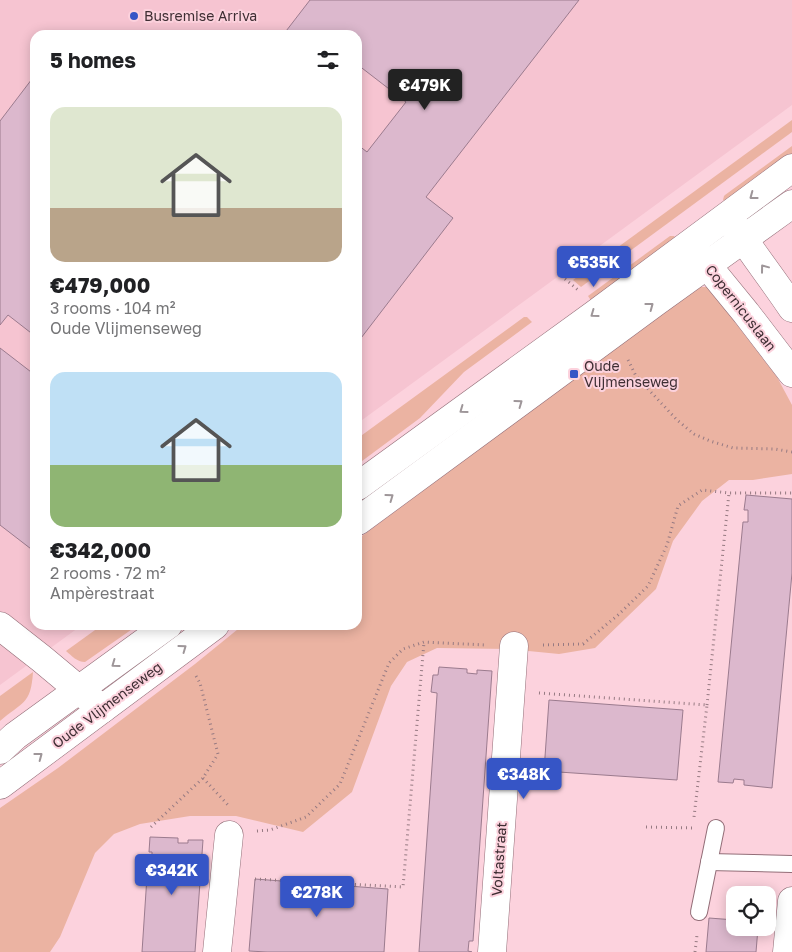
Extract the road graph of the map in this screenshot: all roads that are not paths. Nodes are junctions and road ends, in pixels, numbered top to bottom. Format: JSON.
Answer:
{"nodes":[{"id":1,"x":792,"y":168,"type":"edge"},
{"id":2,"x":792,"y":204,"type":"edge"},
{"id":3,"x":728,"y":215,"type":"junction"},
{"id":4,"x":743,"y":240,"type":"junction"},
{"id":5,"x":689,"y":244,"type":"junction"},
{"id":6,"x":707,"y":265,"type":"junction"},
{"id":7,"x":792,"y":308,"type":"edge"},
{"id":8,"x":792,"y":374,"type":"edge"},
{"id":9,"x":362,"y":483,"type":"edge"},
{"id":10,"x":362,"y":518,"type":"edge"},
{"id":11,"x":0,"y":626,"type":"edge"},
{"id":12,"x":161,"y":630,"type":"edge"},
{"id":13,"x":208,"y":630,"type":"edge"},
{"id":14,"x":514,"y":646,"type":"dead end"},
{"id":15,"x":80,"y":690,"type":"junction"},
{"id":16,"x":102,"y":709,"type":"junction"},
{"id":17,"x":0,"y":750,"type":"edge"},
{"id":18,"x":0,"y":785,"type":"edge"},
{"id":19,"x":716,"y":828,"type":"road end"},
{"id":20,"x":229,"y":834,"type":"dead end"},
{"id":21,"x":709,"y":862,"type":"junction"},
{"id":22,"x":792,"y":864,"type":"edge"},
{"id":23,"x":699,"y":912,"type":"dead end"},
{"id":24,"x":791,"y":917,"type":"edge"},
{"id":25,"x":217,"y":952,"type":"edge"},
{"id":26,"x":492,"y":952,"type":"edge"},
{"id":27,"x":787,"y":952,"type":"edge"}],
"edges":[{"from":1,"to":3,"type":"street","one_way":true},
{"from":2,"to":4,"type":"street"},
{"from":3,"to":4,"type":"street"},
{"from":3,"to":5,"type":"street"},
{"from":4,"to":6,"type":"street"},
{"from":7,"to":4,"type":"street","one_way":true},
{"from":5,"to":6,"type":"street","name":"Copernicuslaan"},
{"from":5,"to":9,"type":"street","one_way":true},
{"from":6,"to":8,"type":"street","name":"Copernicuslaan"},
{"from":10,"to":6,"type":"street","one_way":true},
{"from":11,"to":15,"type":"street"},
{"from":12,"to":15,"type":"street","name":"Oude Vlijmenseweg","one_way":true},
{"from":16,"to":13,"type":"street","name":"Oude Vlijmenseweg","one_way":true},
{"from":14,"to":26,"type":"street","name":"Voltastraat"},
{"from":15,"to":16,"type":"street"},
{"from":15,"to":17,"type":"street","name":"Oude Vlijmenseweg"},
{"from":18,"to":16,"type":"street","name":"Oude Vlijmenseweg","one_way":true},
{"from":19,"to":21,"type":"lane"},
{"from":20,"to":25,"type":"street"},
{"from":21,"to":22,"type":"lane"},
{"from":21,"to":23,"type":"lane"},
{"from":24,"to":27,"type":"street"}]}
